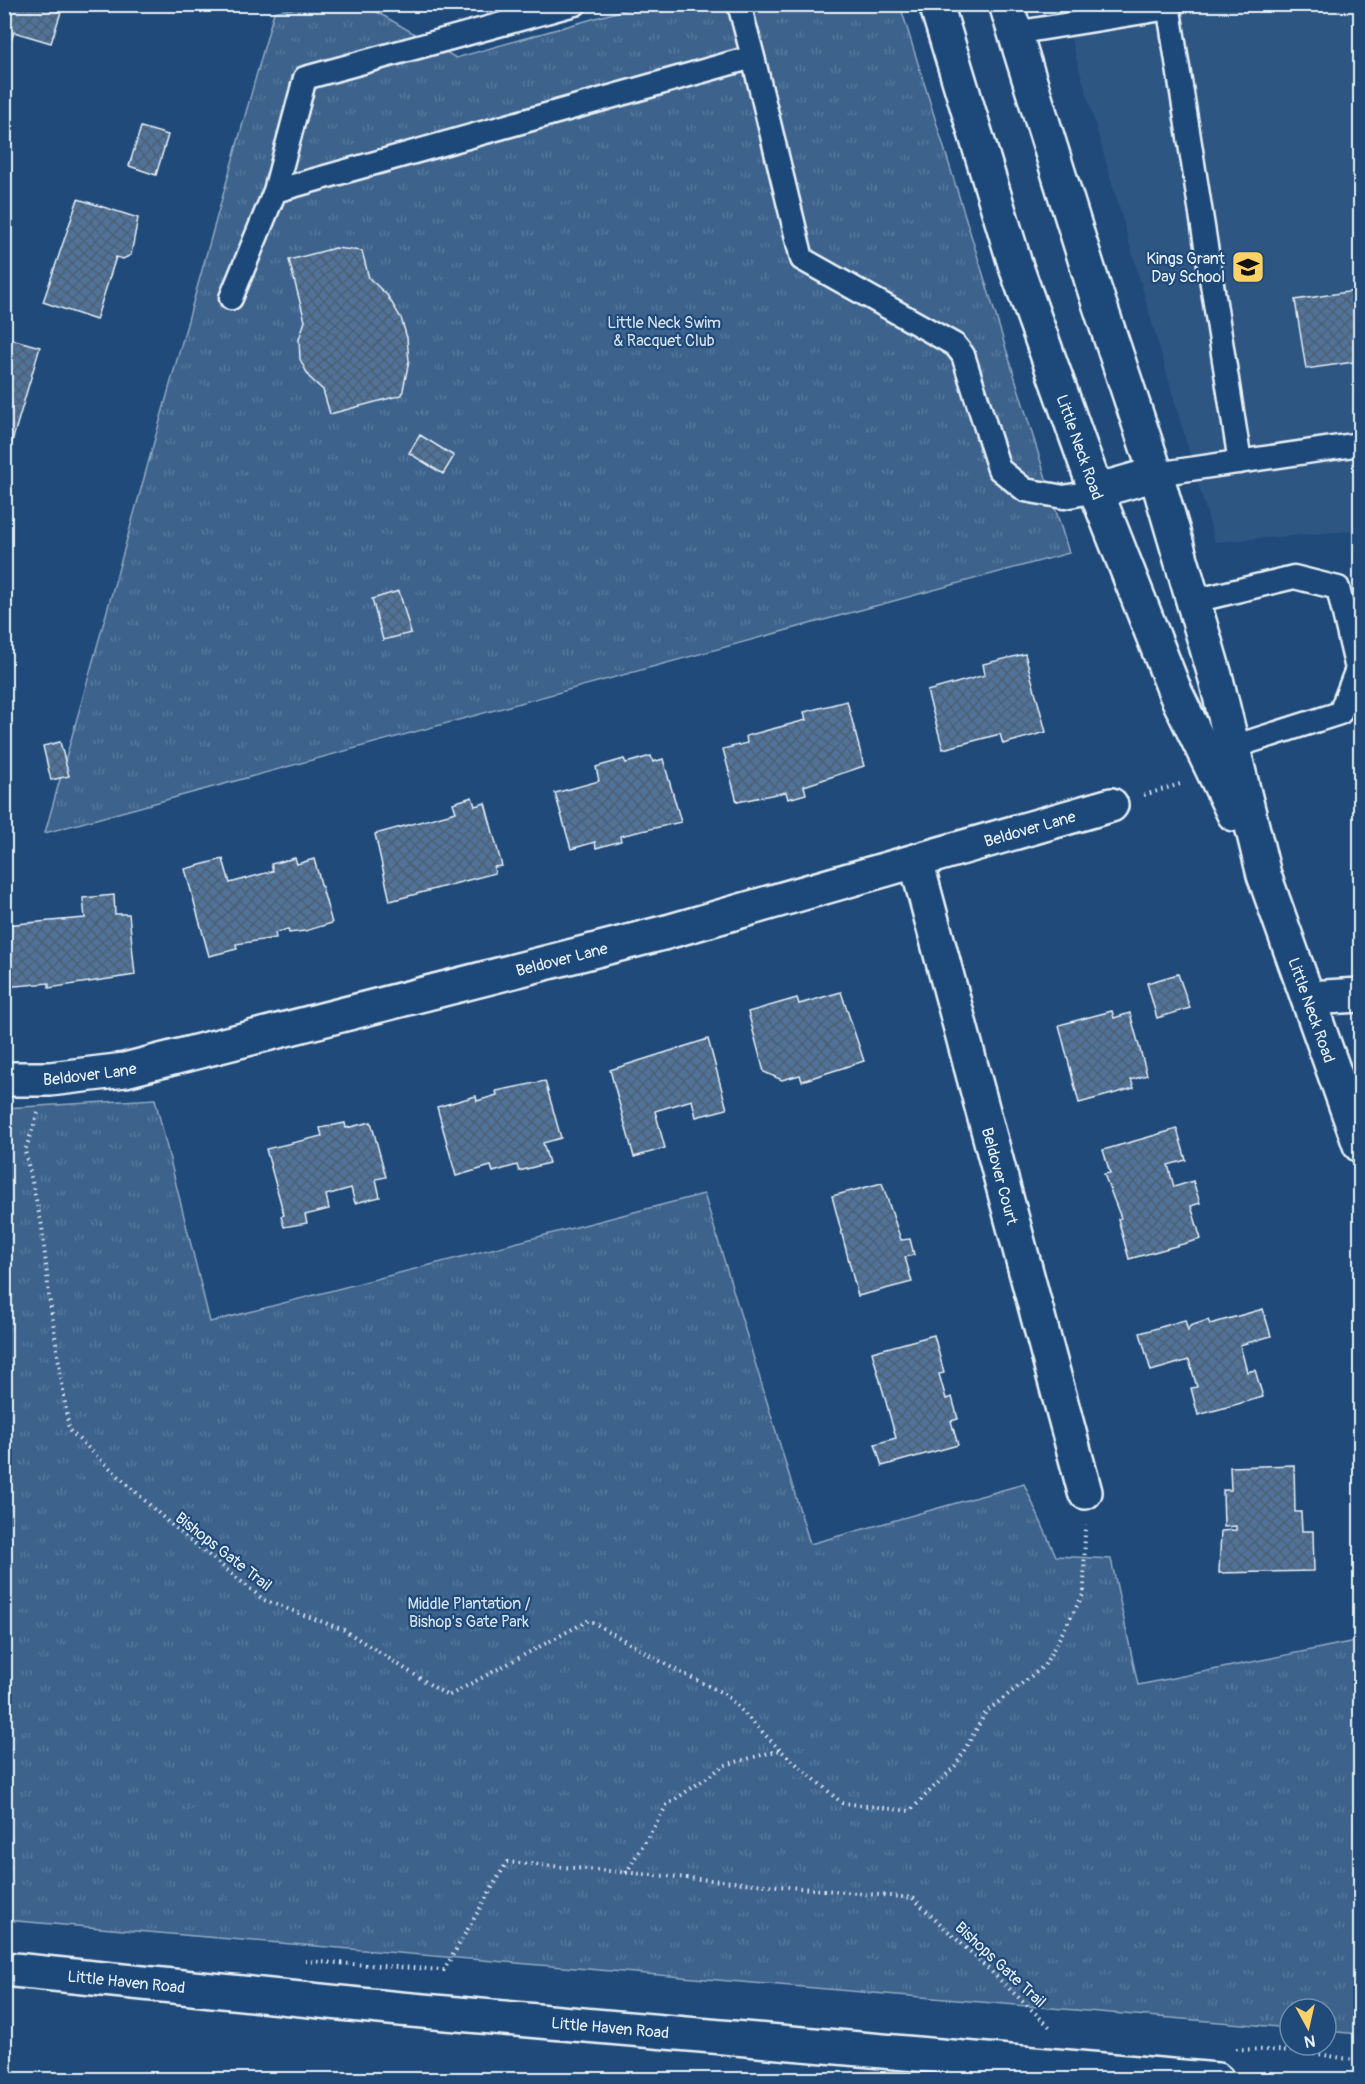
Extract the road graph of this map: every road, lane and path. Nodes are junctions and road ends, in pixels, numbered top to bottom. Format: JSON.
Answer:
{"nodes":[{"id":1,"x":575,"y":4,"type":"edge"},
{"id":2,"x":739,"y":4,"type":"edge"},
{"id":3,"x":936,"y":4,"type":"edge"},
{"id":4,"x":1169,"y":6,"type":"edge"},
{"id":5,"x":1010,"y":19,"type":"edge"},
{"id":6,"x":753,"y":57,"type":"junction"},
{"id":7,"x":276,"y":191,"type":"junction"},
{"id":8,"x":231,"y":298,"type":"dead end"},
{"id":9,"x":1360,"y":444,"type":"edge"},
{"id":10,"x":1240,"y":462,"type":"junction"},
{"id":11,"x":1156,"y":474,"type":"junction"},
{"id":12,"x":1096,"y":491,"type":"junction"},
{"id":13,"x":1194,"y":601,"type":"junction"},
{"id":14,"x":1224,"y":760,"type":"junction"},
{"id":15,"x":1111,"y":805,"type":"joint"},
{"id":16,"x":916,"y":861,"type":"junction"},
{"id":17,"x":1360,"y":995,"type":"edge"},
{"id":18,"x":1308,"y":998,"type":"junction"},
{"id":19,"x":4,"y":1079,"type":"edge"},
{"id":20,"x":50,"y":1079,"type":"junction"},
{"id":21,"x":1360,"y":1145,"type":"edge"},
{"id":22,"x":1085,"y":1492,"type":"joint"},
{"id":23,"x":780,"y":1750,"type":"junction"},
{"id":24,"x":626,"y":1873,"type":"junction"},
{"id":25,"x":300,"y":1960,"type":"dead end"},
{"id":26,"x":4,"y":1969,"type":"edge"},
{"id":27,"x":1059,"y":2036,"type":"dead end"},
{"id":28,"x":1231,"y":2049,"type":"dead end"},
{"id":29,"x":1360,"y":2061,"type":"edge"},
{"id":30,"x":1216,"y":2079,"type":"edge"}],
"edges":[{"from":1,"to":7,"type":"lane"},
{"from":2,"to":6,"type":"lane"},
{"from":3,"to":12,"type":"street","name":"Little Neck Road"},
{"from":4,"to":5,"type":"lane"},
{"from":4,"to":10,"type":"lane"},
{"from":5,"to":11,"type":"street","name":"Little Neck Road"},
{"from":6,"to":7,"type":"lane"},
{"from":6,"to":12,"type":"lane"},
{"from":7,"to":8,"type":"lane"},
{"from":9,"to":10,"type":"lane"},
{"from":10,"to":11,"type":"lane"},
{"from":11,"to":12,"type":"street"},
{"from":11,"to":13,"type":"street","name":"Little Neck Road"},
{"from":12,"to":14,"type":"street","name":"Little Neck Road"},
{"from":13,"to":14,"type":"street","name":"Little Neck Road"},
{"from":13,"to":14,"type":"lane"},
{"from":14,"to":15,"type":"path"},
{"from":14,"to":18,"type":"street","name":"Little Neck Road"},
{"from":15,"to":16,"type":"street","name":"Beldover Lane"},
{"from":16,"to":20,"type":"street","name":"Beldover Lane"},
{"from":16,"to":22,"type":"street","name":"Beldover Court"},
{"from":17,"to":18,"type":"street"},
{"from":18,"to":21,"type":"street","name":"Little Neck Road"},
{"from":19,"to":20,"type":"street","name":"Beldover Lane"},
{"from":20,"to":23,"type":"path","name":"Bishops Gate Trail"},
{"from":22,"to":23,"type":"path","name":"Bishops Gate Trail"},
{"from":23,"to":24,"type":"path"},
{"from":24,"to":25,"type":"path","name":"Bishops Gate Trail"},
{"from":24,"to":27,"type":"path","name":"Bishops Gate Trail"},
{"from":26,"to":30,"type":"street","name":"Little Haven Road"},
{"from":28,"to":29,"type":"path"}]}
